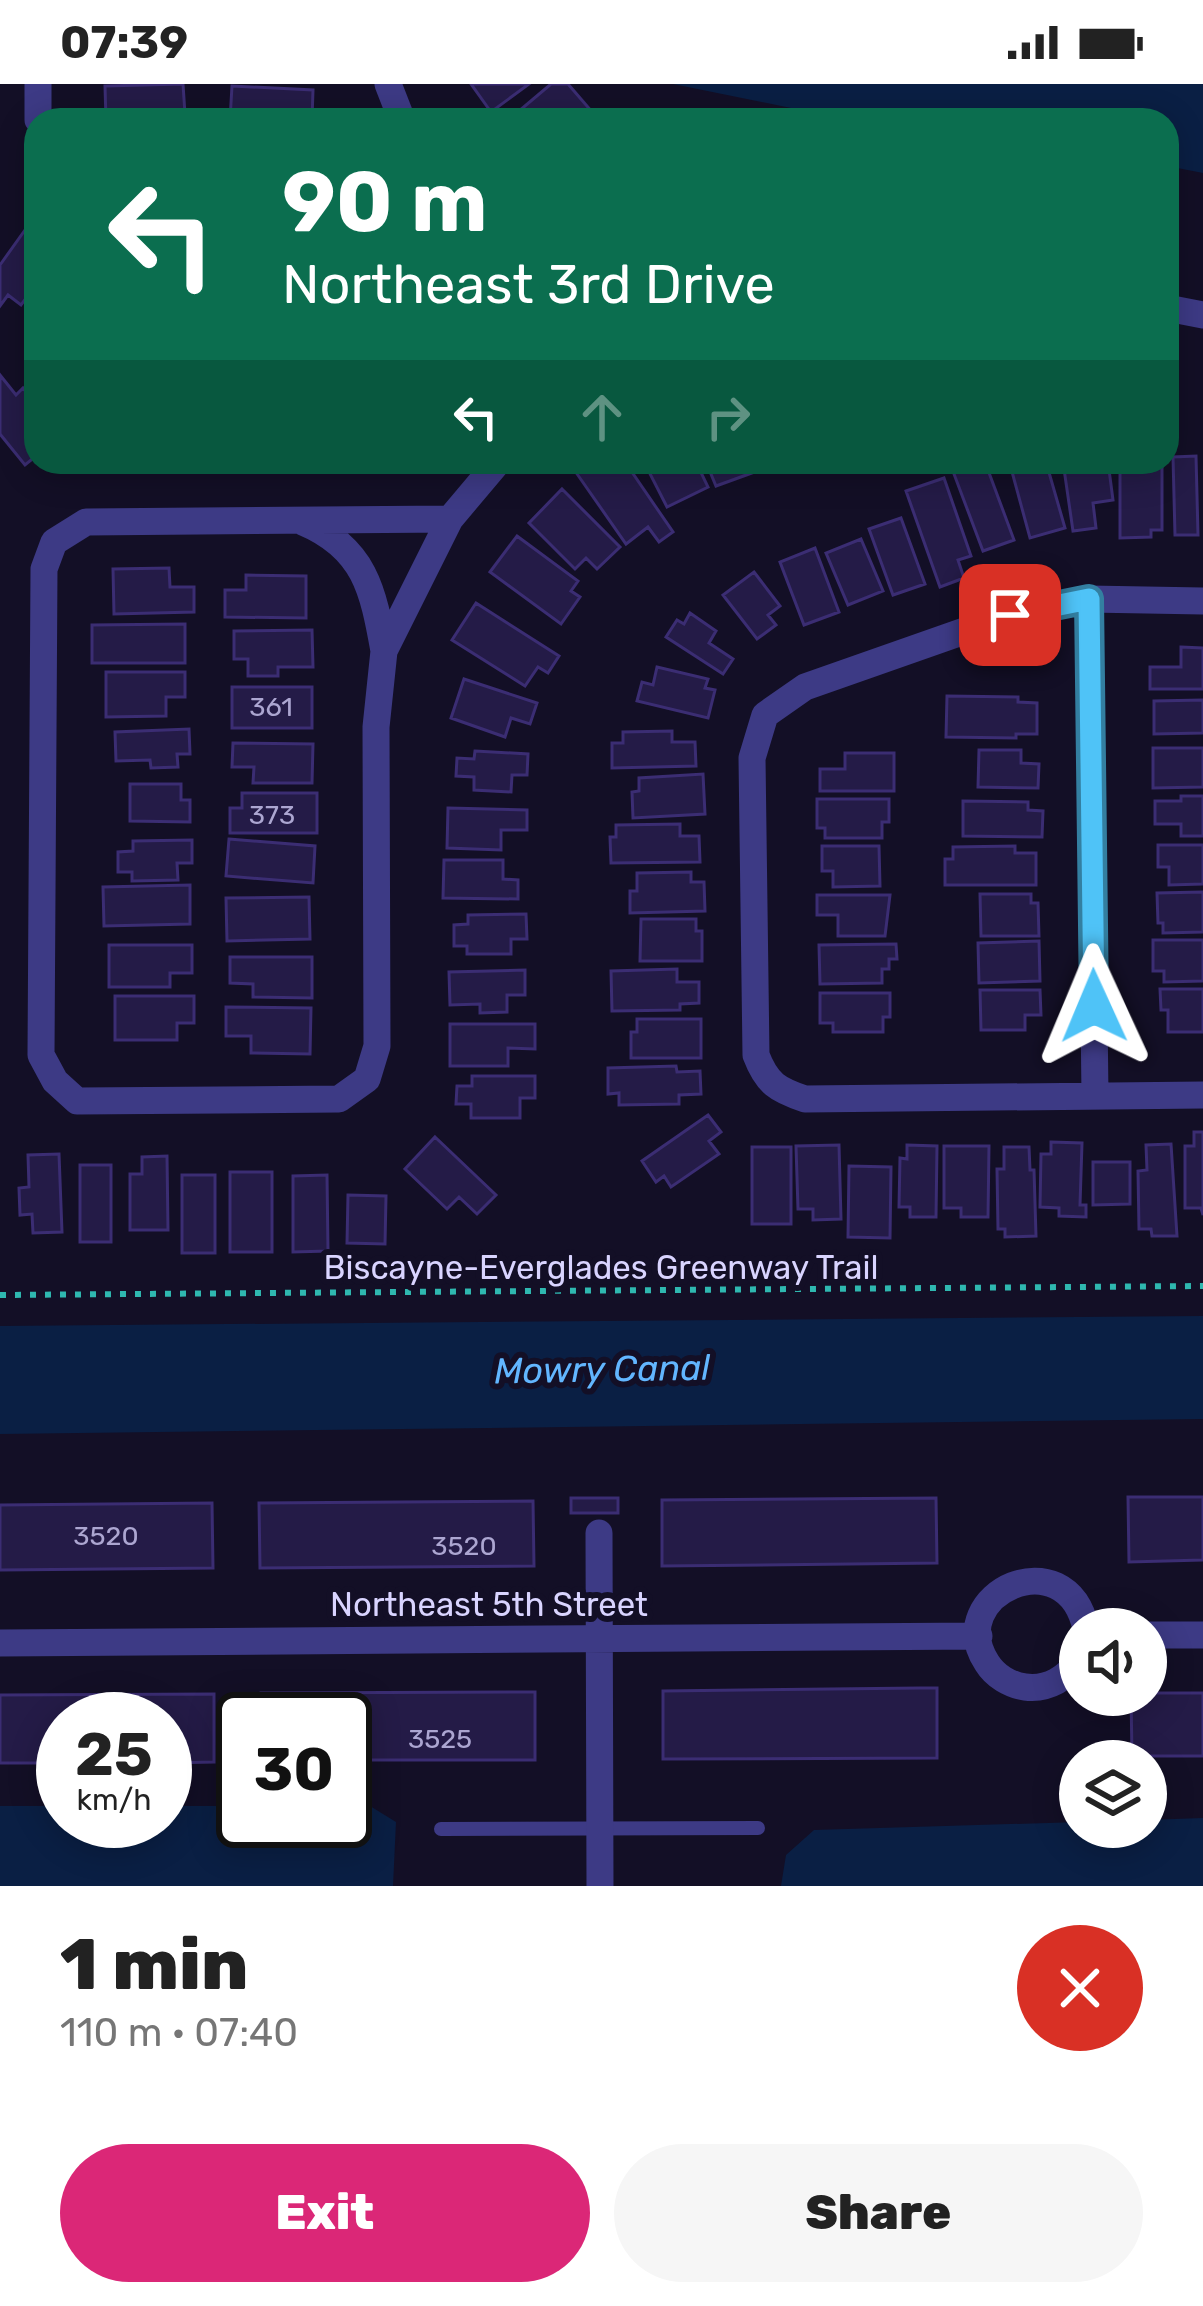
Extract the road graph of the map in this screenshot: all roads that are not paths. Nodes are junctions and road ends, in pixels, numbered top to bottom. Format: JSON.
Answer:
{"nodes":[{"id":1,"x":488,"y":474,"type":"edge"},
{"id":2,"x":450,"y":519,"type":"junction"},
{"id":3,"x":299,"y":520,"type":"junction"},
{"id":4,"x":1089,"y":599,"type":"junction"},
{"id":5,"x":1203,"y":601,"type":"edge"},
{"id":6,"x":384,"y":651,"type":"junction"},
{"id":7,"x":1203,"y":1095,"type":"edge"},
{"id":8,"x":1095,"y":1096,"type":"junction"},
{"id":9,"x":599,"y":1533,"type":"dead end"},
{"id":10,"x":1080,"y":1608,"type":"edge"},
{"id":11,"x":1167,"y":1635,"type":"edge"},
{"id":12,"x":1203,"y":1635,"type":"edge"},
{"id":13,"x":979,"y":1636,"type":"junction"},
{"id":14,"x":599,"y":1639,"type":"junction"},
{"id":15,"x":0,"y":1643,"type":"edge"},
{"id":16,"x":1059,"y":1680,"type":"edge"},
{"id":17,"x":599,"y":1828,"type":"junction"},
{"id":18,"x":758,"y":1828,"type":"dead end"},
{"id":19,"x":441,"y":1829,"type":"dead end"},
{"id":20,"x":599,"y":1886,"type":"edge"}],
"edges":[{"from":1,"to":2,"type":"street"},
{"from":2,"to":3,"type":"street"},
{"from":2,"to":6,"type":"street"},
{"from":3,"to":6,"type":"street"},
{"from":3,"to":6,"type":"street"},
{"from":4,"to":5,"type":"street"},
{"from":4,"to":8,"type":"street"},
{"from":4,"to":8,"type":"street"},
{"from":7,"to":8,"type":"street"},
{"from":9,"to":14,"type":"street"},
{"from":10,"to":13,"type":"street"},
{"from":11,"to":12,"type":"street"},
{"from":13,"to":14,"type":"street","name":"Northeast 5th Street"},
{"from":13,"to":16,"type":"street"},
{"from":14,"to":15,"type":"street","name":"Northeast 5th Street"},
{"from":14,"to":17,"type":"street"},
{"from":17,"to":18,"type":"lane"},
{"from":17,"to":19,"type":"lane"},
{"from":17,"to":20,"type":"street"}]}
